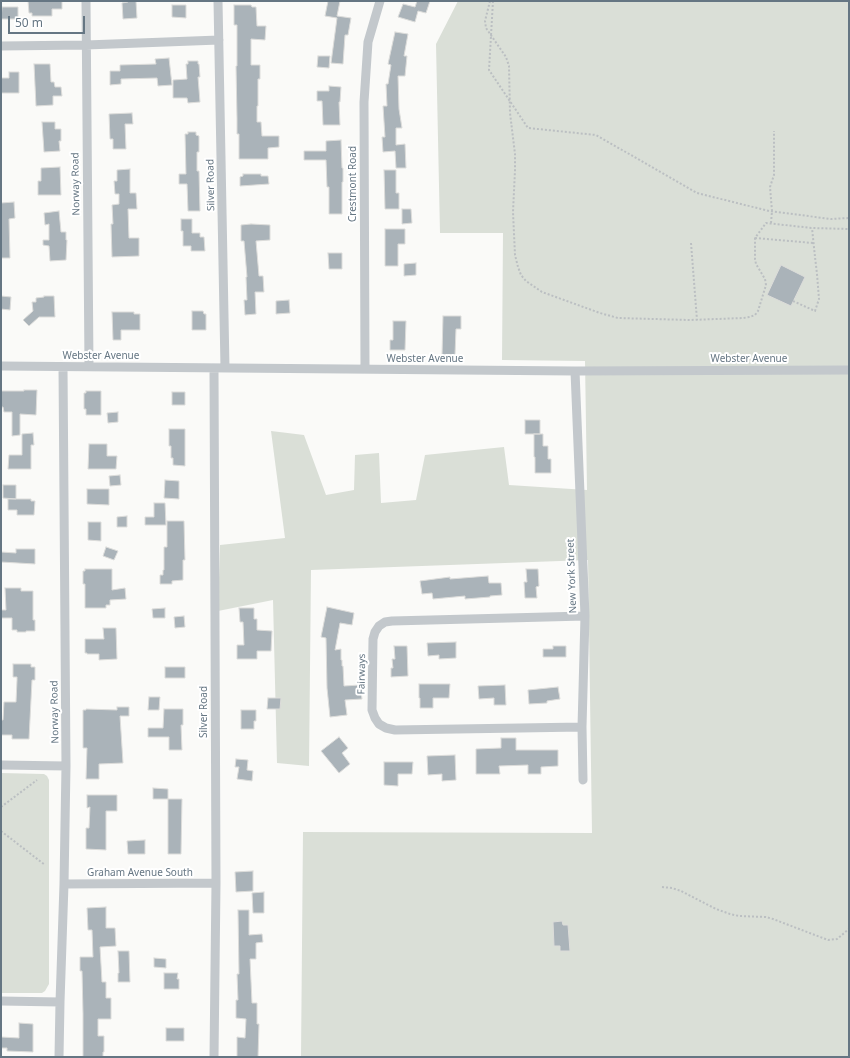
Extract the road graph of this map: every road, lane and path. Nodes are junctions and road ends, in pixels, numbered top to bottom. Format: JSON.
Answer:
{"nodes":[{"id":1,"x":86,"y":1,"type":"edge"},
{"id":2,"x":218,"y":1,"type":"edge"},
{"id":3,"x":380,"y":1,"type":"edge"},
{"id":4,"x":490,"y":1,"type":"edge"},
{"id":5,"x":493,"y":1,"type":"edge"},
{"id":6,"x":491,"y":35,"type":"junction"},
{"id":7,"x":219,"y":40,"type":"junction"},
{"id":8,"x":86,"y":45,"type":"junction"},
{"id":9,"x":1,"y":46,"type":"edge"},
{"id":10,"x":510,"y":101,"type":"junction"},
{"id":11,"x":774,"y":131,"type":"dead end"},
{"id":12,"x":772,"y":211,"type":"junction"},
{"id":13,"x":849,"y":218,"type":"edge"},
{"id":14,"x":771,"y":224,"type":"junction"},
{"id":15,"x":812,"y":228,"type":"junction"},
{"id":16,"x":849,"y":229,"type":"edge"},
{"id":17,"x":755,"y":238,"type":"junction"},
{"id":18,"x":691,"y":243,"type":"dead end"},
{"id":19,"x":813,"y":243,"type":"junction"},
{"id":20,"x":793,"y":302,"type":"dead end"},
{"id":21,"x":697,"y":320,"type":"junction"},
{"id":22,"x":1,"y":366,"type":"edge"},
{"id":23,"x":89,"y":366,"type":"junction"},
{"id":24,"x":63,"y":367,"type":"junction"},
{"id":25,"x":214,"y":368,"type":"junction"},
{"id":26,"x":225,"y":368,"type":"junction"},
{"id":27,"x":365,"y":369,"type":"junction"},
{"id":28,"x":849,"y":370,"type":"edge"},
{"id":29,"x":574,"y":371,"type":"junction"},
{"id":30,"x":584,"y":616,"type":"junction"},
{"id":31,"x":582,"y":727,"type":"junction"},
{"id":32,"x":1,"y":765,"type":"edge"},
{"id":33,"x":66,"y":766,"type":"junction"},
{"id":34,"x":37,"y":780,"type":"dead end"},
{"id":35,"x":583,"y":780,"type":"dead end"},
{"id":36,"x":1,"y":807,"type":"edge"},
{"id":37,"x":1,"y":831,"type":"edge"},
{"id":38,"x":45,"y":865,"type":"dead end"},
{"id":39,"x":216,"y":883,"type":"junction"},
{"id":40,"x":64,"y":884,"type":"junction"},
{"id":41,"x":662,"y":887,"type":"dead end"},
{"id":42,"x":849,"y":929,"type":"edge"},
{"id":43,"x":1,"y":1001,"type":"edge"},
{"id":44,"x":60,"y":1002,"type":"junction"},
{"id":45,"x":59,"y":1057,"type":"edge"},
{"id":46,"x":214,"y":1057,"type":"edge"}],
"edges":[{"from":1,"to":8,"type":"street","name":"Norway Road"},
{"from":2,"to":7,"type":"street","name":"Silver Road"},
{"from":3,"to":27,"type":"street","name":"Crestmont Road"},
{"from":4,"to":6,"type":"path"},
{"from":5,"to":6,"type":"path"},
{"from":6,"to":10,"type":"path"},
{"from":6,"to":10,"type":"path"},
{"from":7,"to":8,"type":"street"},
{"from":7,"to":26,"type":"street","name":"Silver Road"},
{"from":8,"to":9,"type":"street"},
{"from":8,"to":23,"type":"street","name":"Norway Road"},
{"from":10,"to":12,"type":"path"},
{"from":10,"to":21,"type":"path"},
{"from":11,"to":12,"type":"path"},
{"from":12,"to":13,"type":"path"},
{"from":12,"to":14,"type":"path"},
{"from":14,"to":15,"type":"path"},
{"from":14,"to":17,"type":"path"},
{"from":15,"to":16,"type":"path"},
{"from":15,"to":19,"type":"path"},
{"from":17,"to":19,"type":"path"},
{"from":17,"to":21,"type":"path"},
{"from":18,"to":21,"type":"path"},
{"from":19,"to":20,"type":"path"},
{"from":22,"to":24,"type":"street","name":"Webster Avenue"},
{"from":23,"to":24,"type":"street","name":"Webster Avenue"},
{"from":23,"to":25,"type":"street","name":"Webster Avenue"},
{"from":24,"to":33,"type":"street","name":"Norway Road"},
{"from":25,"to":26,"type":"street","name":"Webster Avenue"},
{"from":25,"to":39,"type":"street","name":"Silver Road"},
{"from":26,"to":27,"type":"street","name":"Webster Avenue"},
{"from":27,"to":29,"type":"street","name":"Webster Avenue"},
{"from":28,"to":29,"type":"street","name":"Webster Avenue"},
{"from":29,"to":30,"type":"street","name":"New York Street"},
{"from":30,"to":31,"type":"street","name":"New York Street"},
{"from":30,"to":31,"type":"street","name":"Fairways"},
{"from":31,"to":35,"type":"street","name":"New York Street"},
{"from":32,"to":33,"type":"street"},
{"from":33,"to":40,"type":"street","name":"Norway Road"},
{"from":34,"to":36,"type":"path"},
{"from":37,"to":38,"type":"path"},
{"from":39,"to":40,"type":"street","name":"Graham Avenue South"},
{"from":39,"to":46,"type":"street","name":"Silver Road"},
{"from":40,"to":44,"type":"street","name":"Norway Road"},
{"from":41,"to":42,"type":"path"},
{"from":43,"to":44,"type":"street"},
{"from":44,"to":45,"type":"street","name":"Norway Road"}]}
